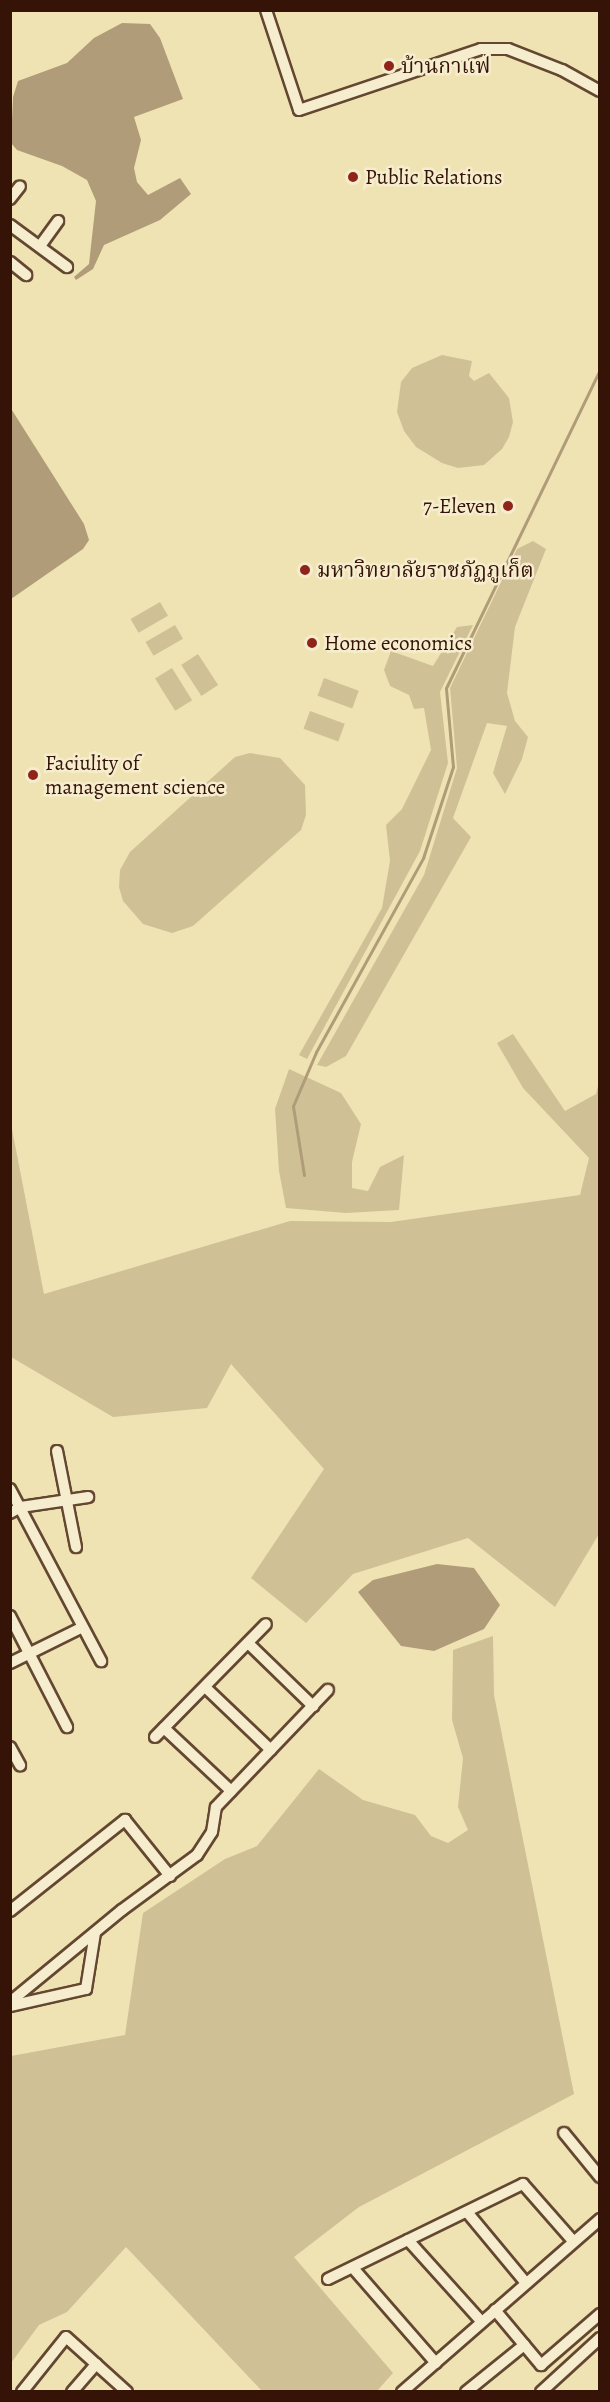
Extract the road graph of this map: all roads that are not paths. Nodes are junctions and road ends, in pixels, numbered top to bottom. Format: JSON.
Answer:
{"nodes":[{"id":1,"x":266,"y":10,"type":"edge"},
{"id":2,"x":600,"y":91,"type":"edge"},
{"id":3,"x":20,"y":186,"type":"dead end"},
{"id":4,"x":10,"y":199,"type":"edge"},
{"id":5,"x":58,"y":221,"type":"dead end"},
{"id":6,"x":10,"y":225,"type":"edge"},
{"id":7,"x":40,"y":246,"type":"junction"},
{"id":8,"x":10,"y":262,"type":"edge"},
{"id":9,"x":67,"y":267,"type":"dead end"},
{"id":10,"x":26,"y":275,"type":"dead end"},
{"id":11,"x":57,"y":1451,"type":"dead end"},
{"id":12,"x":10,"y":1489,"type":"edge"},
{"id":13,"x":88,"y":1497,"type":"dead end"},
{"id":14,"x":67,"y":1501,"type":"junction"},
{"id":15,"x":16,"y":1510,"type":"edge"},
{"id":16,"x":76,"y":1547,"type":"dead end"},
{"id":17,"x":10,"y":1616,"type":"edge"},
{"id":18,"x":266,"y":1624,"type":"dead end"},
{"id":19,"x":83,"y":1627,"type":"junction"},
{"id":20,"x":248,"y":1643,"type":"junction"},
{"id":21,"x":29,"y":1653,"type":"junction"},
{"id":22,"x":101,"y":1661,"type":"dead end"},
{"id":23,"x":10,"y":1663,"type":"edge"},
{"id":24,"x":205,"y":1687,"type":"junction"},
{"id":25,"x":328,"y":1690,"type":"dead end"},
{"id":26,"x":313,"y":1706,"type":"junction"},
{"id":27,"x":67,"y":1727,"type":"dead end"},
{"id":28,"x":164,"y":1728,"type":"junction"},
{"id":29,"x":155,"y":1737,"type":"dead end"},
{"id":30,"x":10,"y":1747,"type":"edge"},
{"id":31,"x":271,"y":1750,"type":"junction"},
{"id":32,"x":20,"y":1766,"type":"dead end"},
{"id":33,"x":231,"y":1791,"type":"junction"},
{"id":34,"x":170,"y":1876,"type":"junction"},
{"id":35,"x":10,"y":1911,"type":"edge"},
{"id":36,"x":94,"y":1933,"type":"junction"},
{"id":37,"x":10,"y":2004,"type":"edge"},
{"id":38,"x":564,"y":2133,"type":"dead end"},
{"id":39,"x":600,"y":2177,"type":"edge"},
{"id":40,"x":467,"y":2212,"type":"junction"},
{"id":41,"x":600,"y":2219,"type":"edge"},
{"id":42,"x":408,"y":2240,"type":"junction"},
{"id":43,"x":573,"y":2241,"type":"junction"},
{"id":44,"x":353,"y":2268,"type":"junction"},
{"id":45,"x":328,"y":2279,"type":"dead end"},
{"id":46,"x":526,"y":2283,"type":"junction"},
{"id":47,"x":495,"y":2310,"type":"junction"},
{"id":48,"x":600,"y":2314,"type":"edge"},
{"id":49,"x":481,"y":2321,"type":"junction"},
{"id":50,"x":600,"y":2338,"type":"edge"},
{"id":51,"x":524,"y":2345,"type":"junction"},
{"id":52,"x":436,"y":2363,"type":"junction"},
{"id":53,"x":96,"y":2364,"type":"junction"},
{"id":54,"x":554,"y":2387,"type":"edge"},
{"id":55,"x":22,"y":2391,"type":"edge"},
{"id":56,"x":72,"y":2391,"type":"edge"},
{"id":57,"x":127,"y":2391,"type":"edge"},
{"id":58,"x":402,"y":2391,"type":"edge"},
{"id":59,"x":466,"y":2391,"type":"edge"},
{"id":60,"x":542,"y":2391,"type":"edge"}],
"edges":[{"from":1,"to":2,"type":"street"},
{"from":3,"to":4,"type":"street"},
{"from":5,"to":7,"type":"street"},
{"from":6,"to":7,"type":"street"},
{"from":7,"to":9,"type":"street"},
{"from":8,"to":10,"type":"street"},
{"from":11,"to":14,"type":"street"},
{"from":12,"to":15,"type":"street"},
{"from":13,"to":14,"type":"street"},
{"from":14,"to":15,"type":"street"},
{"from":14,"to":16,"type":"street"},
{"from":15,"to":19,"type":"street"},
{"from":17,"to":21,"type":"street"},
{"from":18,"to":20,"type":"street"},
{"from":19,"to":21,"type":"street"},
{"from":19,"to":22,"type":"street"},
{"from":20,"to":24,"type":"street"},
{"from":20,"to":26,"type":"street"},
{"from":21,"to":23,"type":"street"},
{"from":21,"to":27,"type":"street"},
{"from":24,"to":28,"type":"street"},
{"from":24,"to":31,"type":"street"},
{"from":25,"to":26,"type":"street"},
{"from":26,"to":31,"type":"street"},
{"from":28,"to":29,"type":"street"},
{"from":28,"to":33,"type":"street"},
{"from":30,"to":32,"type":"street"},
{"from":31,"to":33,"type":"street"},
{"from":33,"to":34,"type":"street"},
{"from":34,"to":35,"type":"street"},
{"from":34,"to":36,"type":"street"},
{"from":36,"to":37,"type":"street"},
{"from":36,"to":37,"type":"street"},
{"from":38,"to":39,"type":"street"},
{"from":40,"to":42,"type":"street"},
{"from":40,"to":43,"type":"street"},
{"from":40,"to":46,"type":"street"},
{"from":41,"to":43,"type":"street"},
{"from":42,"to":44,"type":"street"},
{"from":42,"to":49,"type":"street"},
{"from":43,"to":46,"type":"street"},
{"from":44,"to":45,"type":"street"},
{"from":44,"to":52,"type":"street"},
{"from":46,"to":47,"type":"street"},
{"from":47,"to":49,"type":"street"},
{"from":47,"to":51,"type":"street"},
{"from":48,"to":51,"type":"street"},
{"from":49,"to":52,"type":"street"},
{"from":50,"to":54,"type":"street"},
{"from":51,"to":59,"type":"street"},
{"from":52,"to":58,"type":"street"},
{"from":53,"to":55,"type":"street"},
{"from":53,"to":56,"type":"street"},
{"from":53,"to":57,"type":"street"},
{"from":54,"to":60,"type":"street"}]}
